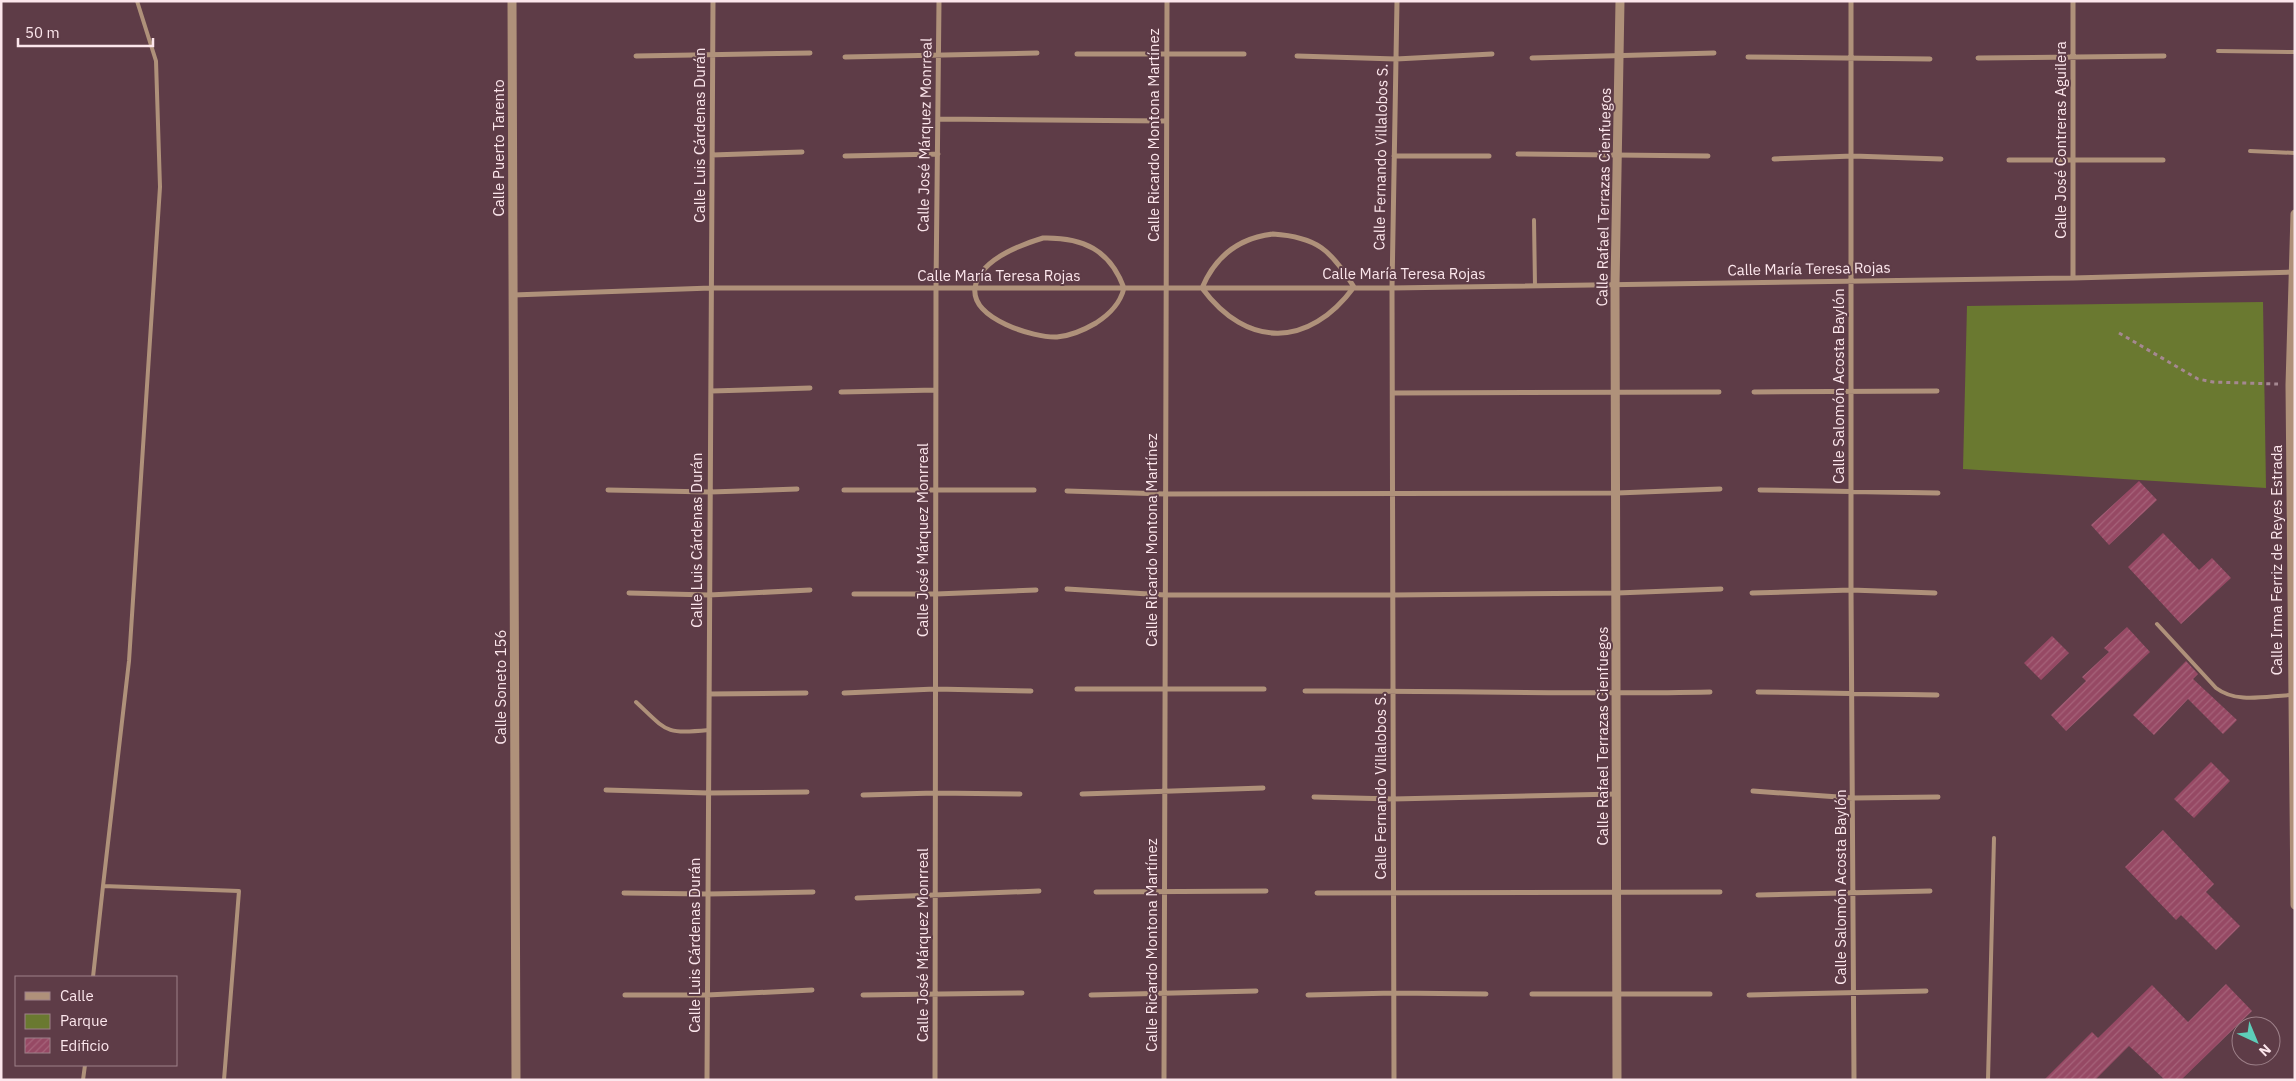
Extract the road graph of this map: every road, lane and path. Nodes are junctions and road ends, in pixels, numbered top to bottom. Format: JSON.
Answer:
{"nodes":[{"id":1,"x":137,"y":1,"type":"edge"},
{"id":2,"x":512,"y":1,"type":"edge"},
{"id":3,"x":713,"y":1,"type":"edge"},
{"id":4,"x":939,"y":1,"type":"edge"},
{"id":5,"x":1167,"y":1,"type":"edge"},
{"id":6,"x":1397,"y":1,"type":"edge"},
{"id":7,"x":1620,"y":1,"type":"edge"},
{"id":8,"x":1851,"y":1,"type":"edge"},
{"id":9,"x":2073,"y":1,"type":"edge"},
{"id":10,"x":2218,"y":51,"type":"dead end"},
{"id":11,"x":1714,"y":52,"type":"dead end"},
{"id":12,"x":2295,"y":52,"type":"edge"},
{"id":13,"x":810,"y":53,"type":"dead end"},
{"id":14,"x":1037,"y":53,"type":"dead end"},
{"id":15,"x":939,"y":54,"type":"junction"},
{"id":16,"x":1077,"y":54,"type":"dead end"},
{"id":17,"x":1244,"y":54,"type":"dead end"},
{"id":18,"x":1492,"y":54,"type":"dead end"},
{"id":19,"x":713,"y":55,"type":"junction"},
{"id":20,"x":1167,"y":55,"type":"junction"},
{"id":21,"x":636,"y":56,"type":"dead end"},
{"id":22,"x":1297,"y":56,"type":"dead end"},
{"id":23,"x":1619,"y":56,"type":"junction"},
{"id":24,"x":2164,"y":56,"type":"dead end"},
{"id":25,"x":1748,"y":57,"type":"dead end"},
{"id":26,"x":1852,"y":57,"type":"junction"},
{"id":27,"x":2073,"y":57,"type":"junction"},
{"id":28,"x":845,"y":58,"type":"dead end"},
{"id":29,"x":1532,"y":58,"type":"dead end"},
{"id":30,"x":1978,"y":58,"type":"dead end"},
{"id":31,"x":1396,"y":59,"type":"junction"},
{"id":32,"x":1930,"y":59,"type":"dead end"},
{"id":33,"x":938,"y":119,"type":"junction"},
{"id":34,"x":1166,"y":121,"type":"junction"},
{"id":35,"x":2250,"y":151,"type":"dead end"},
{"id":36,"x":802,"y":152,"type":"dead end"},
{"id":37,"x":2295,"y":153,"type":"edge"},
{"id":38,"x":938,"y":154,"type":"junction"},
{"id":39,"x":1518,"y":154,"type":"dead end"},
{"id":40,"x":712,"y":155,"type":"junction"},
{"id":41,"x":1618,"y":155,"type":"junction"},
{"id":42,"x":845,"y":156,"type":"dead end"},
{"id":43,"x":1394,"y":156,"type":"junction"},
{"id":44,"x":1489,"y":156,"type":"dead end"},
{"id":45,"x":1708,"y":156,"type":"dead end"},
{"id":46,"x":1853,"y":156,"type":"junction"},
{"id":47,"x":1774,"y":159,"type":"dead end"},
{"id":48,"x":1941,"y":159,"type":"dead end"},
{"id":49,"x":2009,"y":160,"type":"dead end"},
{"id":50,"x":2073,"y":160,"type":"junction"},
{"id":51,"x":2163,"y":160,"type":"dead end"},
{"id":52,"x":2295,"y":214,"type":"edge"},
{"id":53,"x":1534,"y":220,"type":"dead end"},
{"id":54,"x":2294,"y":272,"type":"edge"},
{"id":55,"x":2073,"y":278,"type":"junction"},
{"id":56,"x":1851,"y":280,"type":"junction"},
{"id":57,"x":1615,"y":284,"type":"junction"},
{"id":58,"x":1535,"y":286,"type":"junction"},
{"id":59,"x":1354,"y":287,"type":"junction"},
{"id":60,"x":711,"y":288,"type":"junction"},
{"id":61,"x":936,"y":288,"type":"junction"},
{"id":62,"x":975,"y":288,"type":"junction"},
{"id":63,"x":1124,"y":288,"type":"junction"},
{"id":64,"x":1165,"y":288,"type":"junction"},
{"id":65,"x":1202,"y":288,"type":"junction"},
{"id":66,"x":1392,"y":288,"type":"junction"},
{"id":67,"x":513,"y":295,"type":"junction"},
{"id":68,"x":2119,"y":333,"type":"dead end"},
{"id":69,"x":2290,"y":384,"type":"junction"},
{"id":70,"x":810,"y":388,"type":"dead end"},
{"id":71,"x":936,"y":390,"type":"junction"},
{"id":72,"x":710,"y":391,"type":"junction"},
{"id":73,"x":1937,"y":391,"type":"dead end"},
{"id":74,"x":841,"y":392,"type":"dead end"},
{"id":75,"x":1719,"y":392,"type":"dead end"},
{"id":76,"x":1754,"y":392,"type":"dead end"},
{"id":77,"x":1851,"y":392,"type":"junction"},
{"id":78,"x":1393,"y":393,"type":"junction"},
{"id":79,"x":1616,"y":393,"type":"junction"},
{"id":80,"x":2292,"y":434,"type":"edge"},
{"id":81,"x":797,"y":489,"type":"dead end"},
{"id":82,"x":1720,"y":489,"type":"dead end"},
{"id":83,"x":608,"y":490,"type":"dead end"},
{"id":84,"x":844,"y":490,"type":"dead end"},
{"id":85,"x":1034,"y":490,"type":"dead end"},
{"id":86,"x":1760,"y":490,"type":"dead end"},
{"id":87,"x":936,"y":491,"type":"junction"},
{"id":88,"x":1067,"y":491,"type":"dead end"},
{"id":89,"x":1852,"y":491,"type":"junction"},
{"id":90,"x":710,"y":492,"type":"junction"},
{"id":91,"x":1393,"y":492,"type":"junction"},
{"id":92,"x":1617,"y":493,"type":"junction"},
{"id":93,"x":1938,"y":493,"type":"dead end"},
{"id":94,"x":1165,"y":494,"type":"junction"},
{"id":95,"x":1067,"y":589,"type":"dead end"},
{"id":96,"x":1722,"y":589,"type":"dead end"},
{"id":97,"x":810,"y":590,"type":"dead end"},
{"id":98,"x":1036,"y":590,"type":"dead end"},
{"id":99,"x":1851,"y":590,"type":"junction"},
{"id":100,"x":629,"y":592,"type":"dead end"},
{"id":101,"x":1617,"y":593,"type":"junction"},
{"id":102,"x":1752,"y":593,"type":"dead end"},
{"id":103,"x":1935,"y":593,"type":"dead end"},
{"id":104,"x":854,"y":594,"type":"dead end"},
{"id":105,"x":936,"y":594,"type":"junction"},
{"id":106,"x":710,"y":595,"type":"junction"},
{"id":107,"x":1165,"y":595,"type":"junction"},
{"id":108,"x":1393,"y":595,"type":"junction"},
{"id":109,"x":2157,"y":624,"type":"dead end"},
{"id":110,"x":1164,"y":688,"type":"junction"},
{"id":111,"x":936,"y":689,"type":"junction"},
{"id":112,"x":1078,"y":689,"type":"dead end"},
{"id":113,"x":1264,"y":689,"type":"dead end"},
{"id":114,"x":1393,"y":690,"type":"junction"},
{"id":115,"x":1031,"y":691,"type":"dead end"},
{"id":116,"x":1305,"y":691,"type":"dead end"},
{"id":117,"x":1710,"y":692,"type":"dead end"},
{"id":118,"x":1758,"y":692,"type":"dead end"},
{"id":119,"x":806,"y":693,"type":"dead end"},
{"id":120,"x":844,"y":693,"type":"dead end"},
{"id":121,"x":709,"y":694,"type":"junction"},
{"id":122,"x":1616,"y":694,"type":"junction"},
{"id":123,"x":1852,"y":695,"type":"junction"},
{"id":124,"x":1938,"y":695,"type":"dead end"},
{"id":125,"x":2292,"y":695,"type":"junction"},
{"id":126,"x":636,"y":702,"type":"dead end"},
{"id":127,"x":2294,"y":725,"type":"edge"},
{"id":128,"x":709,"y":730,"type":"junction"},
{"id":129,"x":1263,"y":788,"type":"dead end"},
{"id":130,"x":606,"y":790,"type":"dead end"},
{"id":131,"x":1753,"y":791,"type":"dead end"},
{"id":132,"x":808,"y":792,"type":"dead end"},
{"id":133,"x":1164,"y":792,"type":"junction"},
{"id":134,"x":708,"y":793,"type":"junction"},
{"id":135,"x":935,"y":793,"type":"junction"},
{"id":136,"x":1020,"y":794,"type":"dead end"},
{"id":137,"x":1082,"y":794,"type":"dead end"},
{"id":138,"x":1616,"y":794,"type":"junction"},
{"id":139,"x":863,"y":795,"type":"dead end"},
{"id":140,"x":1314,"y":796,"type":"dead end"},
{"id":141,"x":1938,"y":797,"type":"dead end"},
{"id":142,"x":1853,"y":798,"type":"junction"},
{"id":143,"x":1393,"y":799,"type":"junction"},
{"id":144,"x":1994,"y":838,"type":"dead end"},
{"id":145,"x":103,"y":886,"type":"junction"},
{"id":146,"x":1039,"y":891,"type":"dead end"},
{"id":147,"x":1164,"y":891,"type":"junction"},
{"id":148,"x":1266,"y":891,"type":"dead end"},
{"id":149,"x":1930,"y":891,"type":"dead end"},
{"id":150,"x":813,"y":892,"type":"dead end"},
{"id":151,"x":1096,"y":892,"type":"dead end"},
{"id":152,"x":1394,"y":892,"type":"junction"},
{"id":153,"x":1618,"y":892,"type":"junction"},
{"id":154,"x":1720,"y":892,"type":"dead end"},
{"id":155,"x":1852,"y":892,"type":"junction"},
{"id":156,"x":624,"y":893,"type":"dead end"},
{"id":157,"x":1317,"y":893,"type":"dead end"},
{"id":158,"x":708,"y":894,"type":"junction"},
{"id":159,"x":935,"y":895,"type":"junction"},
{"id":160,"x":1758,"y":895,"type":"dead end"},
{"id":161,"x":856,"y":898,"type":"dead end"},
{"id":162,"x":2295,"y":905,"type":"edge"},
{"id":163,"x":93,"y":976,"type":"edge"},
{"id":164,"x":812,"y":990,"type":"dead end"},
{"id":165,"x":1256,"y":990,"type":"dead end"},
{"id":166,"x":1854,"y":991,"type":"junction"},
{"id":167,"x":1926,"y":991,"type":"dead end"},
{"id":168,"x":1022,"y":993,"type":"dead end"},
{"id":169,"x":1394,"y":993,"type":"junction"},
{"id":170,"x":707,"y":994,"type":"junction"},
{"id":171,"x":1164,"y":994,"type":"junction"},
{"id":172,"x":1486,"y":994,"type":"dead end"},
{"id":173,"x":1532,"y":994,"type":"dead end"},
{"id":174,"x":1710,"y":994,"type":"dead end"},
{"id":175,"x":625,"y":995,"type":"dead end"},
{"id":176,"x":863,"y":995,"type":"dead end"},
{"id":177,"x":935,"y":995,"type":"junction"},
{"id":178,"x":1091,"y":995,"type":"dead end"},
{"id":179,"x":1308,"y":995,"type":"dead end"},
{"id":180,"x":1749,"y":995,"type":"dead end"},
{"id":181,"x":1617,"y":996,"type":"junction"},
{"id":182,"x":84,"y":1066,"type":"edge"},
{"id":183,"x":83,"y":1080,"type":"edge"},
{"id":184,"x":224,"y":1080,"type":"edge"},
{"id":185,"x":516,"y":1080,"type":"edge"},
{"id":186,"x":707,"y":1080,"type":"edge"},
{"id":187,"x":935,"y":1080,"type":"edge"},
{"id":188,"x":1164,"y":1080,"type":"edge"},
{"id":189,"x":1394,"y":1080,"type":"edge"},
{"id":190,"x":1617,"y":1080,"type":"edge"},
{"id":191,"x":1854,"y":1080,"type":"edge"},
{"id":192,"x":1988,"y":1080,"type":"edge"}],
"edges":[{"from":1,"to":145,"type":"lane"},
{"from":2,"to":67,"type":"street","name":"Calle Puerto Tarento"},
{"from":3,"to":19,"type":"street","name":"Calle Luis Cárdenas Durán"},
{"from":4,"to":15,"type":"street","name":"Calle José Márquez Monrreal"},
{"from":5,"to":20,"type":"street","name":"Calle Ricardo Montona Martínez"},
{"from":6,"to":31,"type":"street","name":"Calle Fernando Villalobos S."},
{"from":7,"to":23,"type":"street","name":"Calle Rafael Terrazas Cienfuegos"},
{"from":8,"to":26,"type":"street","name":"Calle Salomón Acosta Baylón"},
{"from":9,"to":27,"type":"street","name":"Calle José Contreras Aguilera"},
{"from":10,"to":12,"type":"lane"},
{"from":11,"to":23,"type":"street"},
{"from":13,"to":19,"type":"street"},
{"from":14,"to":15,"type":"street"},
{"from":15,"to":28,"type":"street"},
{"from":15,"to":33,"type":"street","name":"Calle José Márquez Monrreal"},
{"from":16,"to":20,"type":"street"},
{"from":17,"to":20,"type":"street"},
{"from":18,"to":31,"type":"street"},
{"from":19,"to":21,"type":"street"},
{"from":19,"to":40,"type":"street","name":"Calle Luis Cárdenas Durán"},
{"from":20,"to":34,"type":"street","name":"Calle Ricardo Montona Martínez"},
{"from":22,"to":31,"type":"street"},
{"from":23,"to":29,"type":"street"},
{"from":23,"to":41,"type":"street","name":"Calle Rafael Terrazas Cienfuegos"},
{"from":24,"to":27,"type":"street"},
{"from":25,"to":26,"type":"street"},
{"from":26,"to":32,"type":"street"},
{"from":26,"to":46,"type":"street","name":"Calle Salomón Acosta Baylón"},
{"from":27,"to":30,"type":"street"},
{"from":27,"to":50,"type":"street","name":"Calle José Contreras Aguilera"},
{"from":31,"to":43,"type":"street","name":"Calle Fernando Villalobos S."},
{"from":33,"to":34,"type":"street"},
{"from":33,"to":38,"type":"street","name":"Calle José Márquez Monrreal"},
{"from":34,"to":64,"type":"street","name":"Calle Ricardo Montona Martínez"},
{"from":35,"to":37,"type":"lane"},
{"from":36,"to":40,"type":"street"},
{"from":38,"to":42,"type":"street"},
{"from":38,"to":61,"type":"street","name":"Calle José Márquez Monrreal"},
{"from":39,"to":41,"type":"street"},
{"from":40,"to":60,"type":"street","name":"Calle Luis Cárdenas Durán"},
{"from":41,"to":45,"type":"street"},
{"from":41,"to":57,"type":"street","name":"Calle Rafael Terrazas Cienfuegos"},
{"from":43,"to":44,"type":"street"},
{"from":43,"to":66,"type":"street","name":"Calle Fernando Villalobos S."},
{"from":46,"to":47,"type":"street"},
{"from":46,"to":48,"type":"street"},
{"from":46,"to":56,"type":"street","name":"Calle Salomón Acosta Baylón"},
{"from":49,"to":50,"type":"street"},
{"from":50,"to":51,"type":"street"},
{"from":50,"to":55,"type":"street","name":"Calle José Contreras Aguilera"},
{"from":52,"to":54,"type":"street","name":"Calle Irma Ferriz de Reyes Estrada"},
{"from":53,"to":58,"type":"lane"},
{"from":54,"to":55,"type":"street","name":"Calle María Teresa Rojas"},
{"from":54,"to":69,"type":"street","name":"Calle Irma Ferriz de Reyes Estrada"},
{"from":55,"to":56,"type":"street","name":"Calle María Teresa Rojas"},
{"from":56,"to":57,"type":"street","name":"Calle María Teresa Rojas"},
{"from":56,"to":77,"type":"street","name":"Calle Salomón Acosta Baylón"},
{"from":57,"to":58,"type":"street","name":"Calle María Teresa Rojas"},
{"from":57,"to":79,"type":"street","name":"Calle Rafael Terrazas Cienfuegos"},
{"from":58,"to":66,"type":"street","name":"Calle María Teresa Rojas"},
{"from":59,"to":65,"type":"street","name":"Calle María Teresa Rojas"},
{"from":59,"to":65,"type":"street"},
{"from":59,"to":65,"type":"street"},
{"from":59,"to":66,"type":"street","name":"Calle María Teresa Rojas"},
{"from":60,"to":61,"type":"street","name":"Calle María Teresa Rojas"},
{"from":60,"to":67,"type":"street","name":"Calle María Teresa Rojas"},
{"from":60,"to":72,"type":"street","name":"Calle Luis Cárdenas Durán"},
{"from":61,"to":62,"type":"street","name":"Calle María Teresa Rojas"},
{"from":61,"to":71,"type":"street","name":"Calle José Márquez Monrreal"},
{"from":62,"to":63,"type":"street","name":"Calle María Teresa Rojas"},
{"from":62,"to":63,"type":"street"},
{"from":62,"to":63,"type":"street"},
{"from":63,"to":64,"type":"street","name":"Calle María Teresa Rojas"},
{"from":64,"to":65,"type":"street","name":"Calle María Teresa Rojas"},
{"from":64,"to":94,"type":"street","name":"Calle Ricardo Montona Martínez"},
{"from":66,"to":78,"type":"street","name":"Calle Fernando Villalobos S."},
{"from":67,"to":185,"type":"street","name":"Calle Soneto 156"},
{"from":68,"to":69,"type":"path"},
{"from":69,"to":80,"type":"street","name":"Calle Irma Ferriz de Reyes Estrada"},
{"from":70,"to":72,"type":"street"},
{"from":71,"to":74,"type":"street"},
{"from":71,"to":87,"type":"street","name":"Calle José Márquez Monrreal"},
{"from":72,"to":90,"type":"street","name":"Calle Luis Cárdenas Durán"},
{"from":73,"to":77,"type":"street"},
{"from":75,"to":79,"type":"street"},
{"from":76,"to":77,"type":"street"},
{"from":77,"to":89,"type":"street","name":"Calle Salomón Acosta Baylón"},
{"from":78,"to":79,"type":"street"},
{"from":78,"to":91,"type":"street","name":"Calle Fernando Villalobos S."},
{"from":79,"to":92,"type":"street","name":"Calle Rafael Terrazas Cienfuegos"},
{"from":80,"to":125,"type":"street","name":"Calle Irma Ferriz de Reyes Estrada"},
{"from":81,"to":90,"type":"street"},
{"from":82,"to":92,"type":"street"},
{"from":83,"to":90,"type":"street"},
{"from":84,"to":87,"type":"street"},
{"from":85,"to":87,"type":"street"},
{"from":86,"to":89,"type":"street"},
{"from":87,"to":105,"type":"street","name":"Calle José Márquez Monrreal"},
{"from":88,"to":94,"type":"street"},
{"from":89,"to":93,"type":"street"},
{"from":89,"to":99,"type":"street","name":"Calle Salomón Acosta Baylón"},
{"from":90,"to":106,"type":"street","name":"Calle Luis Cárdenas Durán"},
{"from":91,"to":92,"type":"street"},
{"from":91,"to":94,"type":"street"},
{"from":91,"to":108,"type":"street","name":"Calle Fernando Villalobos S."},
{"from":92,"to":101,"type":"street","name":"Calle Rafael Terrazas Cienfuegos"},
{"from":94,"to":107,"type":"street","name":"Calle Ricardo Montona Martínez"},
{"from":95,"to":107,"type":"street"},
{"from":96,"to":101,"type":"street"},
{"from":97,"to":106,"type":"street"},
{"from":98,"to":105,"type":"street"},
{"from":99,"to":102,"type":"street"},
{"from":99,"to":103,"type":"street"},
{"from":99,"to":123,"type":"street","name":"Calle Salomón Acosta Baylón"},
{"from":100,"to":106,"type":"street"},
{"from":101,"to":108,"type":"street"},
{"from":101,"to":122,"type":"street","name":"Calle Rafael Terrazas Cienfuegos"},
{"from":104,"to":105,"type":"street"},
{"from":105,"to":111,"type":"street","name":"Calle José Márquez Monrreal"},
{"from":106,"to":121,"type":"street","name":"Calle Luis Cárdenas Durán"},
{"from":107,"to":108,"type":"street"},
{"from":107,"to":110,"type":"street","name":"Calle Ricardo Montona Martínez"},
{"from":108,"to":114,"type":"street","name":"Calle Fernando Villalobos S."},
{"from":109,"to":125,"type":"lane"},
{"from":110,"to":112,"type":"street"},
{"from":110,"to":113,"type":"street"},
{"from":110,"to":133,"type":"street","name":"Calle Ricardo Montona Martínez"},
{"from":111,"to":115,"type":"street"},
{"from":111,"to":120,"type":"street"},
{"from":111,"to":135,"type":"street","name":"Calle José Márquez Monrreal"},
{"from":114,"to":116,"type":"street"},
{"from":114,"to":122,"type":"street"},
{"from":114,"to":143,"type":"street","name":"Calle Fernando Villalobos S."},
{"from":117,"to":122,"type":"street"},
{"from":118,"to":123,"type":"street"},
{"from":119,"to":121,"type":"street"},
{"from":121,"to":128,"type":"street","name":"Calle Luis Cárdenas Durán"},
{"from":122,"to":138,"type":"street","name":"Calle Rafael Terrazas Cienfuegos"},
{"from":123,"to":124,"type":"street"},
{"from":123,"to":142,"type":"street","name":"Calle Salomón Acosta Baylón"},
{"from":125,"to":127,"type":"street","name":"Calle Irma Ferriz de Reyes Estrada"},
{"from":126,"to":128,"type":"lane"},
{"from":127,"to":162,"type":"street","name":"Calle Irma Ferriz de Reyes Estrada"},
{"from":128,"to":134,"type":"street","name":"Calle Luis Cárdenas Durán"},
{"from":129,"to":133,"type":"street"},
{"from":130,"to":134,"type":"street"},
{"from":131,"to":142,"type":"street"},
{"from":132,"to":134,"type":"street"},
{"from":133,"to":137,"type":"street"},
{"from":133,"to":147,"type":"street","name":"Calle Ricardo Montona Martínez"},
{"from":134,"to":158,"type":"street","name":"Calle Luis Cárdenas Durán"},
{"from":135,"to":136,"type":"street"},
{"from":135,"to":139,"type":"street"},
{"from":135,"to":159,"type":"street","name":"Calle José Márquez Monrreal"},
{"from":138,"to":143,"type":"street"},
{"from":138,"to":153,"type":"street","name":"Calle Rafael Terrazas Cienfuegos"},
{"from":140,"to":143,"type":"street"},
{"from":141,"to":142,"type":"street"},
{"from":142,"to":155,"type":"street","name":"Calle Salomón Acosta Baylón"},
{"from":143,"to":152,"type":"street","name":"Calle Fernando Villalobos S."},
{"from":144,"to":192,"type":"lane"},
{"from":145,"to":163,"type":"lane"},
{"from":145,"to":184,"type":"lane"},
{"from":146,"to":159,"type":"street"},
{"from":147,"to":148,"type":"street"},
{"from":147,"to":151,"type":"street"},
{"from":147,"to":171,"type":"street","name":"Calle Ricardo Montona Martínez"},
{"from":149,"to":155,"type":"street"},
{"from":150,"to":158,"type":"street"},
{"from":152,"to":153,"type":"street"},
{"from":152,"to":157,"type":"street"},
{"from":152,"to":169,"type":"street","name":"Calle Fernando Villalobos S."},
{"from":153,"to":154,"type":"street"},
{"from":153,"to":181,"type":"street","name":"Calle Rafael Terrazas Cienfuegos"},
{"from":155,"to":160,"type":"street"},
{"from":155,"to":166,"type":"street","name":"Calle Salomón Acosta Baylón"},
{"from":156,"to":158,"type":"street"},
{"from":158,"to":170,"type":"street","name":"Calle Luis Cárdenas Durán"},
{"from":159,"to":161,"type":"street"},
{"from":159,"to":177,"type":"street","name":"Calle José Márquez Monrreal"},
{"from":164,"to":170,"type":"street"},
{"from":165,"to":171,"type":"street"},
{"from":166,"to":167,"type":"street"},
{"from":166,"to":180,"type":"street"},
{"from":166,"to":191,"type":"street","name":"Calle Salomón Acosta Baylón"},
{"from":168,"to":177,"type":"street"},
{"from":169,"to":172,"type":"street"},
{"from":169,"to":179,"type":"street"},
{"from":169,"to":189,"type":"street","name":"Calle Fernando Villalobos S."},
{"from":170,"to":175,"type":"street"},
{"from":170,"to":186,"type":"street","name":"Calle Luis Cárdenas Durán"},
{"from":171,"to":178,"type":"street"},
{"from":171,"to":188,"type":"street","name":"Calle Ricardo Montona Martínez"},
{"from":173,"to":181,"type":"street"},
{"from":174,"to":181,"type":"street"},
{"from":176,"to":177,"type":"street"},
{"from":177,"to":187,"type":"street","name":"Calle José Márquez Monrreal"},
{"from":181,"to":190,"type":"street","name":"Calle Rafael Terrazas Cienfuegos"},
{"from":182,"to":183,"type":"lane"}]}
